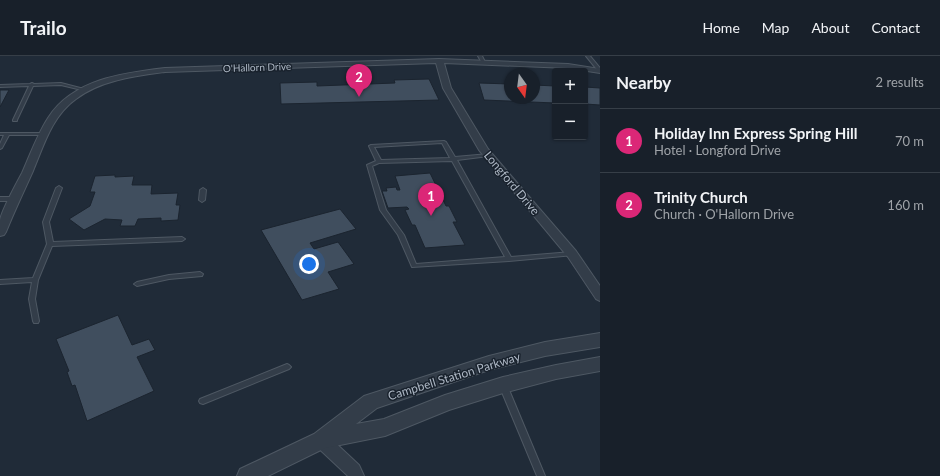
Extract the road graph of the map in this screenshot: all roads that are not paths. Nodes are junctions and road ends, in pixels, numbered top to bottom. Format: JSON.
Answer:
{"nodes":[{"id":1,"x":588,"y":56,"type":"edge"},
{"id":2,"x":482,"y":59,"type":"edge"},
{"id":3,"x":439,"y":61,"type":"junction"},
{"id":4,"x":600,"y":71,"type":"edge"},
{"id":5,"x":32,"y":84,"type":"junction"},
{"id":6,"x":0,"y":86,"type":"edge"},
{"id":7,"x":86,"y":90,"type":"junction"},
{"id":8,"x":15,"y":120,"type":"dead end"},
{"id":9,"x":0,"y":134,"type":"edge"},
{"id":10,"x":44,"y":134,"type":"junction"},
{"id":11,"x":7,"y":135,"type":"junction"},
{"id":12,"x":0,"y":148,"type":"edge"},
{"id":13,"x":489,"y":155,"type":"junction"},
{"id":14,"x":454,"y":159,"type":"junction"},
{"id":15,"x":378,"y":162,"type":"junction"},
{"id":16,"x":59,"y":188,"type":"dead end"},
{"id":17,"x":203,"y":190,"type":"dead end"},
{"id":18,"x":0,"y":199,"type":"edge"},
{"id":19,"x":15,"y":199,"type":"junction"},
{"id":20,"x":202,"y":200,"type":"dead end"},
{"id":21,"x":0,"y":232,"type":"edge"},
{"id":22,"x":182,"y":239,"type":"dead end"},
{"id":23,"x":50,"y":244,"type":"junction"},
{"id":24,"x":572,"y":254,"type":"junction"},
{"id":25,"x":509,"y":259,"type":"junction"},
{"id":26,"x":200,"y":274,"type":"dead end"},
{"id":27,"x":34,"y":280,"type":"junction"},
{"id":28,"x":0,"y":282,"type":"edge"},
{"id":29,"x":137,"y":284,"type":"dead end"},
{"id":30,"x":600,"y":296,"type":"edge"},
{"id":31,"x":36,"y":320,"type":"dead end"},
{"id":32,"x":600,"y":340,"type":"edge"},
{"id":33,"x":600,"y":364,"type":"edge"},
{"id":34,"x":287,"y":367,"type":"dead end"},
{"id":35,"x":503,"y":385,"type":"junction"},
{"id":36,"x":203,"y":401,"type":"dead end"},
{"id":37,"x":321,"y":440,"type":"junction"},
{"id":38,"x":247,"y":476,"type":"edge"},
{"id":39,"x":356,"y":476,"type":"edge"},
{"id":40,"x":541,"y":476,"type":"edge"}],
"edges":[{"from":1,"to":4,"type":"lane"},
{"from":2,"to":3,"type":"street","name":"O'Hallorn Drive"},
{"from":2,"to":4,"type":"street","name":"O'Hallorn Drive"},
{"from":3,"to":7,"type":"street","name":"O'Hallorn Drive"},
{"from":3,"to":13,"type":"street","name":"Longford Drive"},
{"from":5,"to":6,"type":"lane"},
{"from":5,"to":7,"type":"lane"},
{"from":5,"to":8,"type":"lane"},
{"from":7,"to":10,"type":"street","name":"O'Hallorn Drive"},
{"from":9,"to":11,"type":"lane"},
{"from":10,"to":11,"type":"lane"},
{"from":10,"to":19,"type":"street","name":"O'Hallorn Drive"},
{"from":11,"to":12,"type":"lane"},
{"from":13,"to":14,"type":"lane"},
{"from":13,"to":24,"type":"street","name":"Longford Drive"},
{"from":14,"to":15,"type":"lane"},
{"from":14,"to":15,"type":"lane"},
{"from":14,"to":25,"type":"lane"},
{"from":15,"to":25,"type":"lane"},
{"from":16,"to":23,"type":"lane"},
{"from":17,"to":20,"type":"lane"},
{"from":18,"to":19,"type":"lane"},
{"from":19,"to":21,"type":"street","name":"O'Hallorn Drive"},
{"from":22,"to":23,"type":"lane"},
{"from":23,"to":27,"type":"lane"},
{"from":24,"to":25,"type":"lane"},
{"from":24,"to":30,"type":"street","name":"Longford Drive"},
{"from":26,"to":29,"type":"lane"},
{"from":27,"to":28,"type":"lane"},
{"from":27,"to":31,"type":"lane"},
{"from":32,"to":37,"type":"street","name":"Campbell Station Parkway"},
{"from":33,"to":35,"type":"street","name":"Campbell Station Parkway"},
{"from":34,"to":36,"type":"lane"},
{"from":35,"to":37,"type":"street","name":"Campbell Station Parkway"},
{"from":35,"to":40,"type":"lane"},
{"from":37,"to":38,"type":"street","name":"Campbell Station Parkway"},
{"from":37,"to":39,"type":"street"}]}
